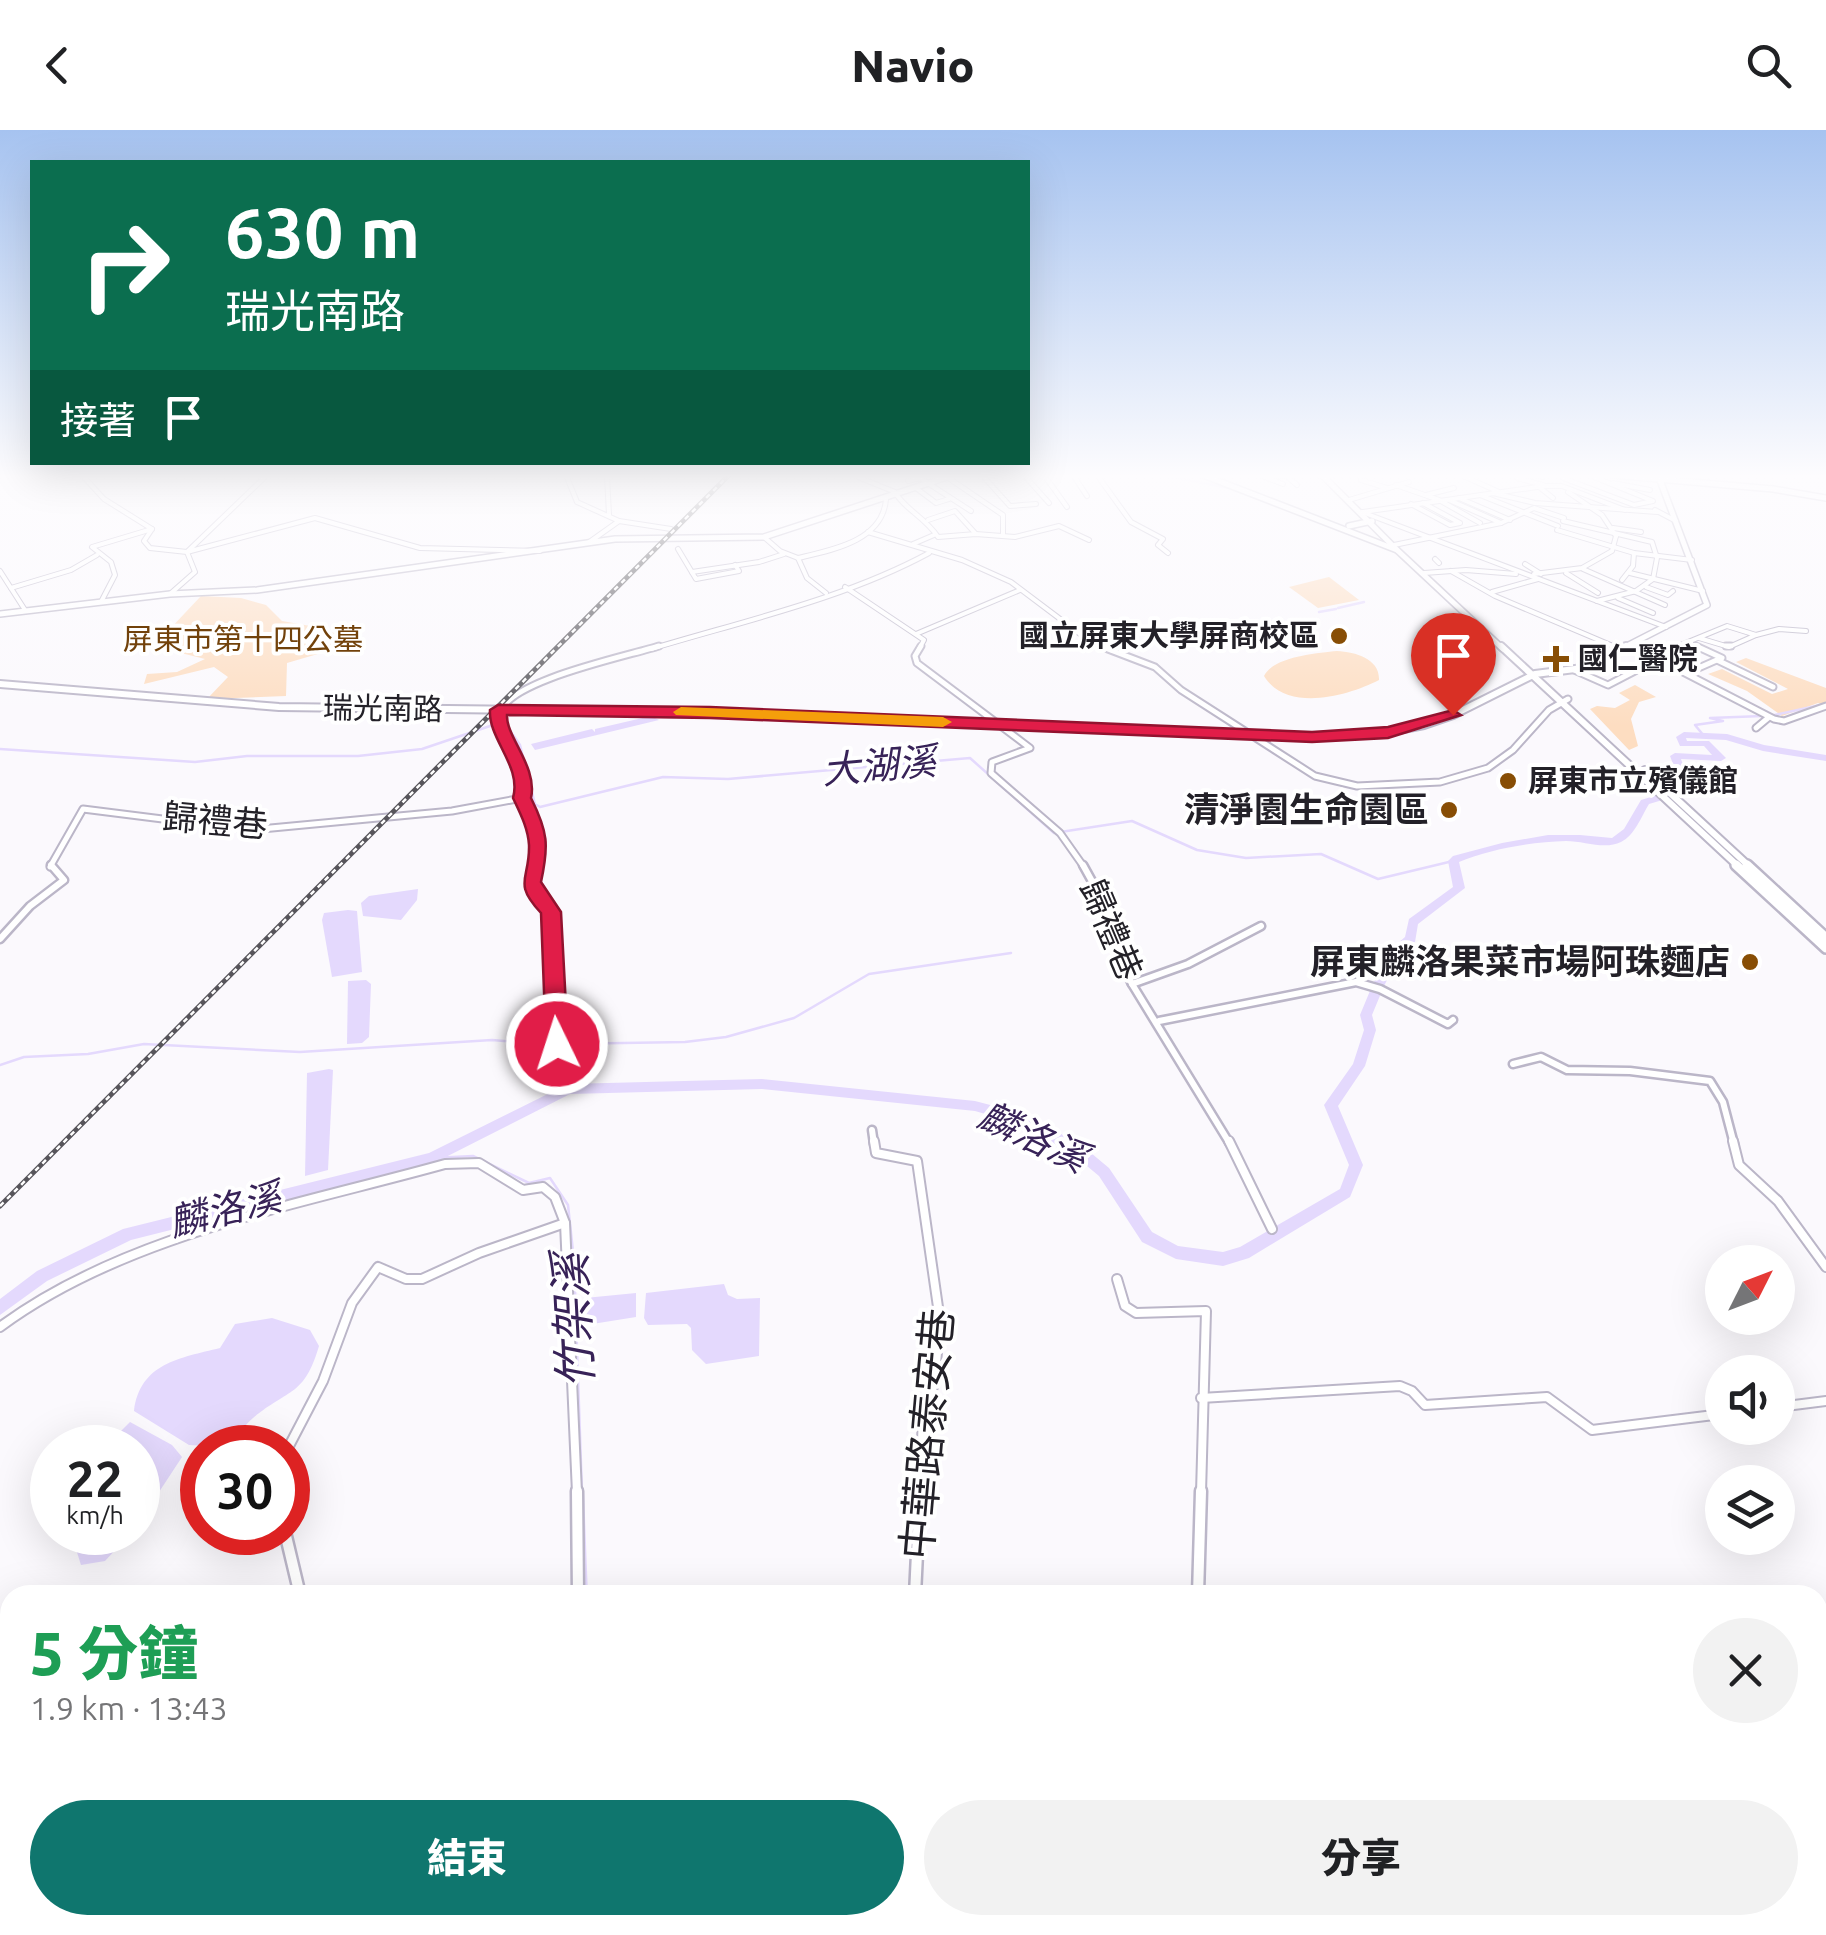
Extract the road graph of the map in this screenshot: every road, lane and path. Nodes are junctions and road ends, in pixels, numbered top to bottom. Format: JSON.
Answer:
{"nodes":[{"id":1,"x":88,"y":559,"type":"edge"},
{"id":2,"x":106,"y":559,"type":"edge"},
{"id":3,"x":190,"y":559,"type":"edge"},
{"id":4,"x":480,"y":559,"type":"edge"},
{"id":5,"x":684,"y":559,"type":"edge"},
{"id":6,"x":768,"y":559,"type":"edge"},
{"id":7,"x":799,"y":559,"type":"edge"},
{"id":8,"x":914,"y":559,"type":"edge"},
{"id":9,"x":958,"y":559,"type":"edge"},
{"id":10,"x":1410,"y":559,"type":"edge"},
{"id":11,"x":1485,"y":559,"type":"edge"},
{"id":12,"x":1601,"y":559,"type":"edge"},
{"id":13,"x":1633,"y":559,"type":"edge"},
{"id":14,"x":1658,"y":559,"type":"edge"},
{"id":15,"x":1685,"y":559,"type":"edge"},
{"id":16,"x":1692,"y":560,"type":"joint"},
{"id":17,"x":1525,"y":564,"type":"dead end"},
{"id":18,"x":1582,"y":568,"type":"junction"},
{"id":19,"x":0,"y":571,"type":"edge"},
{"id":20,"x":1451,"y":571,"type":"junction"},
{"id":21,"x":1564,"y":572,"type":"junction"},
{"id":22,"x":1630,"y":572,"type":"junction"},
{"id":23,"x":1426,"y":573,"type":"junction"},
{"id":24,"x":1527,"y":575,"type":"junction"},
{"id":25,"x":1540,"y":577,"type":"junction"},
{"id":26,"x":1622,"y":580,"type":"dead end"},
{"id":27,"x":1654,"y":580,"type":"junction"},
{"id":28,"x":1644,"y":586,"type":"junction"},
{"id":29,"x":845,"y":587,"type":"junction"},
{"id":30,"x":12,"y":588,"type":"junction"},
{"id":31,"x":1021,"y":590,"type":"junction"},
{"id":32,"x":1673,"y":591,"type":"dead end"},
{"id":33,"x":1633,"y":592,"type":"junction"},
{"id":34,"x":1704,"y":592,"type":"junction"},
{"id":35,"x":826,"y":593,"type":"junction"},
{"id":36,"x":1490,"y":593,"type":"junction"},
{"id":37,"x":1598,"y":593,"type":"dead end"},
{"id":38,"x":170,"y":594,"type":"junction"},
{"id":39,"x":1617,"y":597,"type":"junction"},
{"id":40,"x":1598,"y":601,"type":"junction"},
{"id":41,"x":101,"y":602,"type":"junction"},
{"id":42,"x":1665,"y":606,"type":"dead end"},
{"id":43,"x":25,"y":610,"type":"junction"},
{"id":44,"x":1653,"y":613,"type":"dead end"},
{"id":45,"x":0,"y":614,"type":"edge"},
{"id":46,"x":1666,"y":627,"type":"junction"},
{"id":47,"x":1806,"y":631,"type":"dead end"},
{"id":48,"x":915,"y":634,"type":"junction"},
{"id":49,"x":1756,"y":635,"type":"junction"},
{"id":50,"x":1697,"y":638,"type":"junction"},
{"id":51,"x":1689,"y":643,"type":"junction"},
{"id":52,"x":1620,"y":650,"type":"junction"},
{"id":53,"x":1656,"y":658,"type":"junction"},
{"id":54,"x":1722,"y":658,"type":"junction"},
{"id":55,"x":1574,"y":670,"type":"junction"},
{"id":56,"x":1694,"y":670,"type":"dead end"},
{"id":57,"x":1538,"y":674,"type":"junction"},
{"id":58,"x":0,"y":684,"type":"edge"},
{"id":59,"x":1773,"y":687,"type":"dead end"},
{"id":60,"x":1565,"y":700,"type":"junction"},
{"id":61,"x":1826,"y":706,"type":"edge"},
{"id":62,"x":498,"y":710,"type":"junction"},
{"id":63,"x":1769,"y":718,"type":"junction"},
{"id":64,"x":1001,"y":724,"type":"junction"},
{"id":65,"x":1756,"y":728,"type":"dead end"},
{"id":66,"x":1256,"y":735,"type":"junction"},
{"id":67,"x":522,"y":798,"type":"junction"},
{"id":68,"x":1670,"y":798,"type":"junction"},
{"id":69,"x":1261,"y":926,"type":"dead end"},
{"id":70,"x":1826,"y":938,"type":"edge"},
{"id":71,"x":0,"y":940,"type":"edge"},
{"id":72,"x":1826,"y":948,"type":"edge"},
{"id":73,"x":1132,"y":984,"type":"junction"},
{"id":74,"x":1453,"y":1020,"type":"dead end"},
{"id":75,"x":1158,"y":1021,"type":"junction"},
{"id":76,"x":557,"y":1044,"type":"dead end"},
{"id":77,"x":1513,"y":1064,"type":"dead end"},
{"id":78,"x":872,"y":1130,"type":"dead end"},
{"id":79,"x":566,"y":1224,"type":"junction"},
{"id":80,"x":1272,"y":1229,"type":"dead end"},
{"id":81,"x":1826,"y":1266,"type":"edge"},
{"id":82,"x":1117,"y":1279,"type":"dead end"},
{"id":83,"x":0,"y":1327,"type":"edge"},
{"id":84,"x":1201,"y":1398,"type":"junction"},
{"id":85,"x":1826,"y":1401,"type":"edge"},
{"id":86,"x":1795,"y":1405,"type":"edge"},
{"id":87,"x":1705,"y":1416,"type":"edge"},
{"id":88,"x":300,"y":1425,"type":"edge"},
{"id":89,"x":291,"y":1555,"type":"edge"},
{"id":90,"x":298,"y":1585,"type":"edge"},
{"id":91,"x":578,"y":1585,"type":"edge"},
{"id":92,"x":915,"y":1585,"type":"edge"},
{"id":93,"x":1198,"y":1585,"type":"edge"}],
"edges":[{"from":1,"to":30,"type":"street"},
{"from":2,"to":41,"type":"street"},
{"from":3,"to":38,"type":"street"},
{"from":4,"to":38,"type":"street"},
{"from":5,"to":6,"type":"street"},
{"from":7,"to":35,"type":"street"},
{"from":8,"to":29,"type":"street"},
{"from":9,"to":31,"type":"street"},
{"from":10,"to":23,"type":"main road"},
{"from":11,"to":24,"type":"street"},
{"from":12,"to":18,"type":"street"},
{"from":13,"to":22,"type":"street"},
{"from":14,"to":27,"type":"street"},
{"from":15,"to":16,"type":"street"},
{"from":16,"to":34,"type":"street"},
{"from":17,"to":25,"type":"street"},
{"from":18,"to":21,"type":"street"},
{"from":18,"to":33,"type":"street"},
{"from":19,"to":30,"type":"street"},
{"from":20,"to":23,"type":"street"},
{"from":20,"to":24,"type":"street"},
{"from":20,"to":36,"type":"street"},
{"from":21,"to":25,"type":"street"},
{"from":21,"to":37,"type":"street"},
{"from":22,"to":26,"type":"street"},
{"from":22,"to":27,"type":"street"},
{"from":23,"to":57,"type":"main road"},
{"from":24,"to":25,"type":"street"},
{"from":25,"to":36,"type":"street"},
{"from":25,"to":40,"type":"street"},
{"from":27,"to":28,"type":"street"},
{"from":27,"to":34,"type":"street"},
{"from":28,"to":32,"type":"street"},
{"from":28,"to":33,"type":"street"},
{"from":29,"to":35,"type":"street"},
{"from":29,"to":48,"type":"street"},
{"from":30,"to":43,"type":"street"},
{"from":31,"to":48,"type":"street"},
{"from":31,"to":66,"type":"street"},
{"from":33,"to":39,"type":"street"},
{"from":33,"to":42,"type":"street"},
{"from":34,"to":46,"type":"street","name":"瑞光南路"},
{"from":35,"to":62,"type":"street"},
{"from":36,"to":52,"type":"street"},
{"from":38,"to":41,"type":"street"},
{"from":39,"to":40,"type":"street"},
{"from":39,"to":44,"type":"street"},
{"from":40,"to":46,"type":"street"},
{"from":41,"to":43,"type":"street"},
{"from":43,"to":45,"type":"street"},
{"from":46,"to":52,"type":"street","name":"瑞光南路"},
{"from":47,"to":49,"type":"street"},
{"from":48,"to":64,"type":"street","name":"歸禮巷"},
{"from":49,"to":50,"type":"street"},
{"from":49,"to":50,"type":"street"},
{"from":50,"to":51,"type":"street"},
{"from":51,"to":53,"type":"street"},
{"from":51,"to":54,"type":"street"},
{"from":52,"to":53,"type":"street"},
{"from":52,"to":55,"type":"street","name":"瑞光南路"},
{"from":53,"to":55,"type":"street"},
{"from":53,"to":63,"type":"street"},
{"from":54,"to":56,"type":"street"},
{"from":54,"to":59,"type":"street"},
{"from":55,"to":57,"type":"street","name":"瑞光南路"},
{"from":57,"to":60,"type":"main road"},
{"from":57,"to":66,"type":"street","name":"瑞光南路"},
{"from":58,"to":62,"type":"street","name":"瑞光南路"},
{"from":60,"to":66,"type":"street"},
{"from":60,"to":68,"type":"main road"},
{"from":61,"to":63,"type":"street"},
{"from":62,"to":64,"type":"street","name":"瑞光南路"},
{"from":62,"to":67,"type":"street"},
{"from":63,"to":65,"type":"street"},
{"from":64,"to":66,"type":"street","name":"瑞光南路"},
{"from":64,"to":73,"type":"street","name":"歸禮巷"},
{"from":67,"to":71,"type":"street","name":"歸禮巷"},
{"from":67,"to":76,"type":"street"},
{"from":68,"to":70,"type":"main road"},
{"from":68,"to":72,"type":"main road"},
{"from":69,"to":73,"type":"street"},
{"from":73,"to":75,"type":"street","name":"歸禮巷"},
{"from":74,"to":75,"type":"street"},
{"from":75,"to":80,"type":"street","name":"歸禮巷"},
{"from":77,"to":81,"type":"street"},
{"from":78,"to":92,"type":"street","name":"中華路泰安巷"},
{"from":79,"to":83,"type":"street"},
{"from":79,"to":88,"type":"street"},
{"from":79,"to":91,"type":"street"},
{"from":82,"to":84,"type":"street"},
{"from":84,"to":87,"type":"street"},
{"from":84,"to":93,"type":"street"},
{"from":85,"to":86,"type":"street"},
{"from":89,"to":90,"type":"street"}]}
